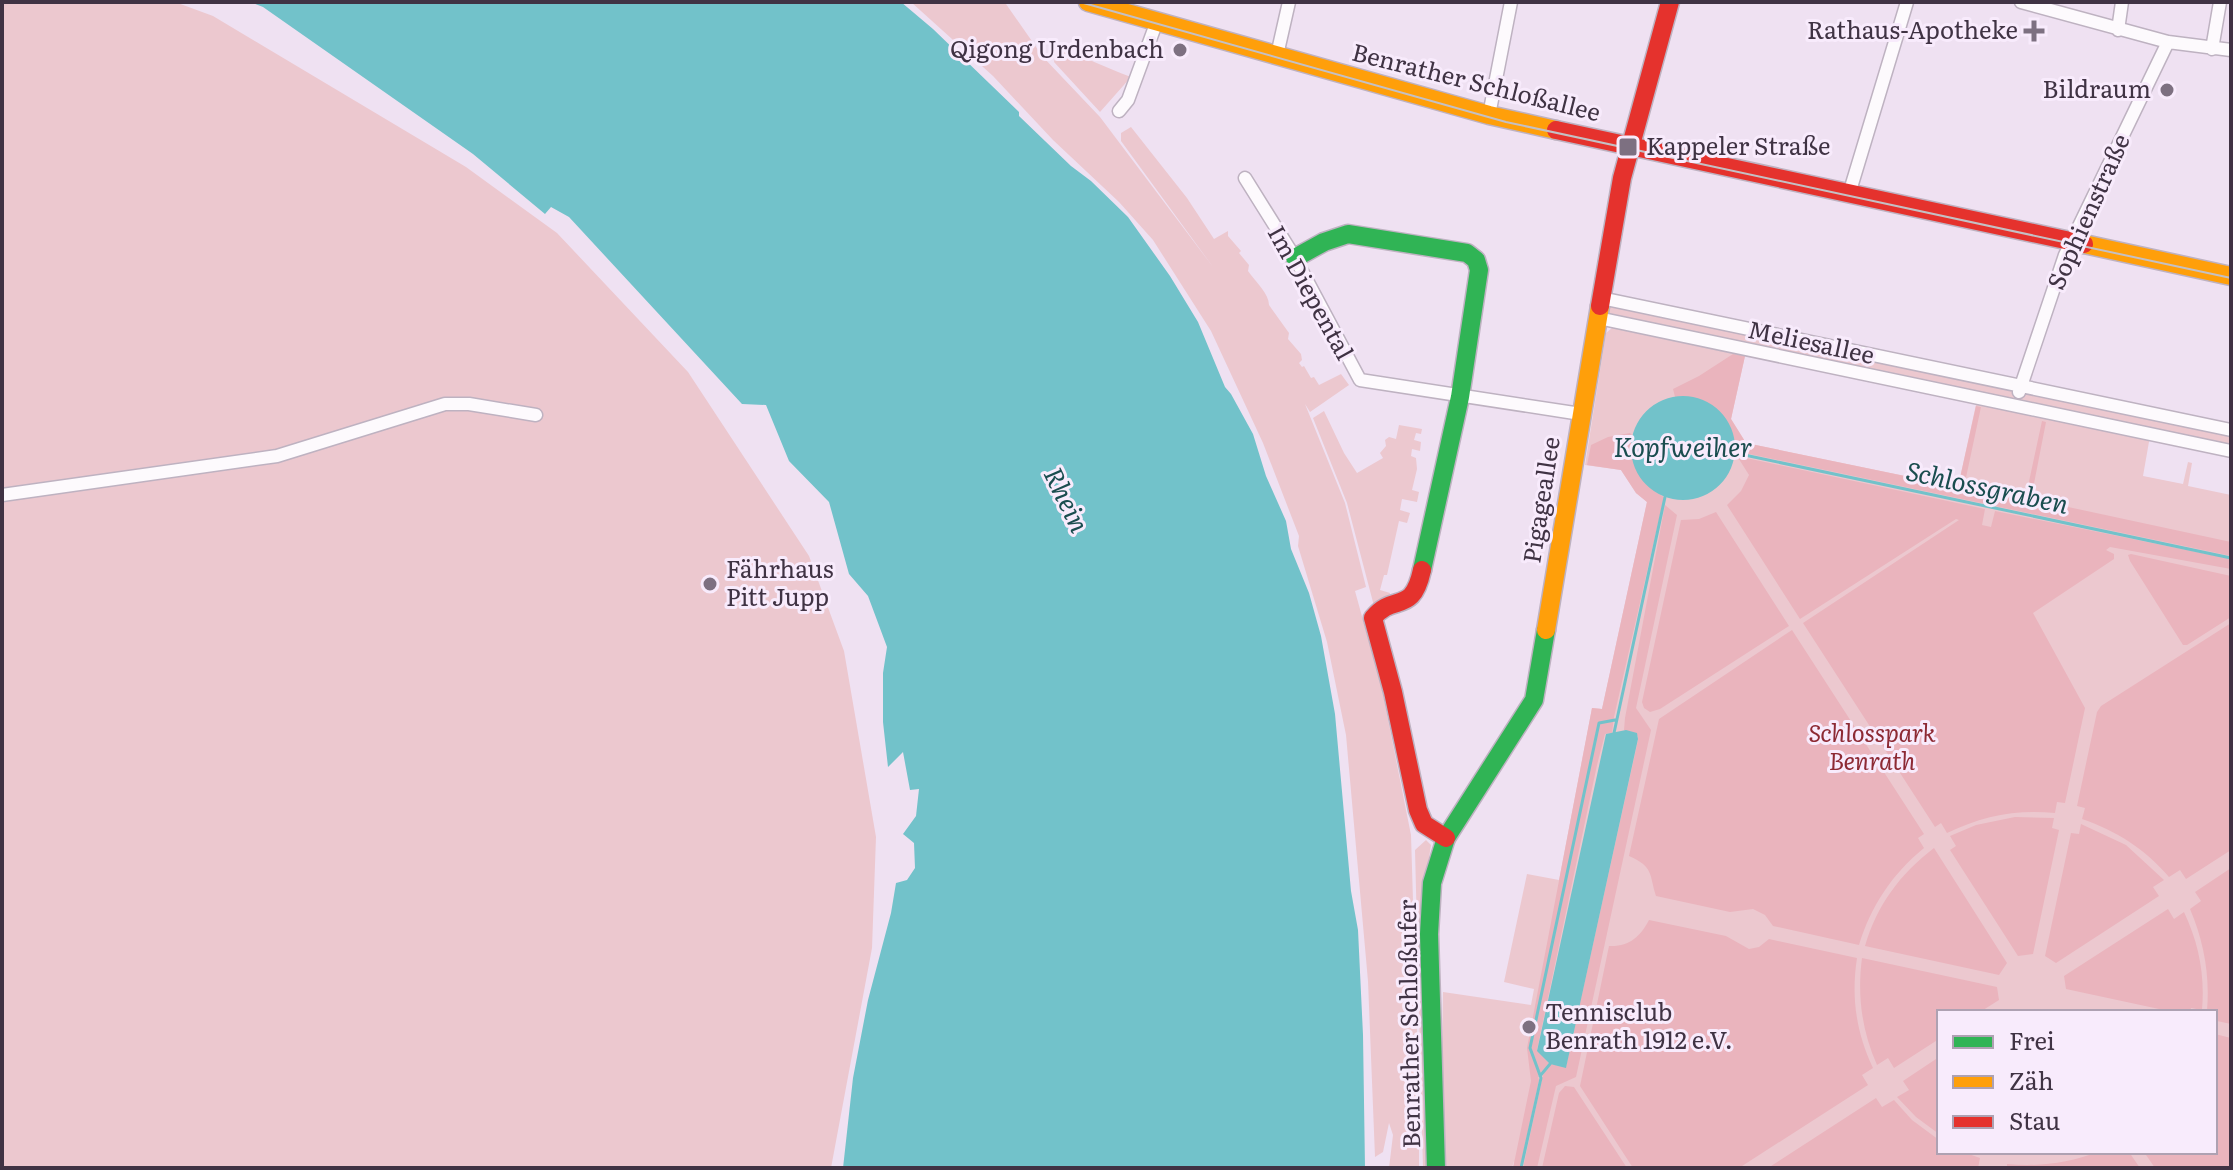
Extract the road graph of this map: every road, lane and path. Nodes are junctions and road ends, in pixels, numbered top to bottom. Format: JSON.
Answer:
{"nodes":[{"id":1,"x":1072,"y":2,"type":"edge"},
{"id":2,"x":1080,"y":2,"type":"edge"},
{"id":3,"x":1088,"y":2,"type":"edge"},
{"id":4,"x":1289,"y":2,"type":"edge"},
{"id":5,"x":1511,"y":2,"type":"edge"},
{"id":6,"x":1670,"y":2,"type":"edge"},
{"id":7,"x":1907,"y":2,"type":"edge"},
{"id":8,"x":2021,"y":2,"type":"edge"},
{"id":9,"x":2122,"y":2,"type":"edge"},
{"id":10,"x":2220,"y":2,"type":"edge"},
{"id":11,"x":1157,"y":21,"type":"junction"},
{"id":12,"x":2118,"y":30,"type":"junction"},
{"id":13,"x":2168,"y":42,"type":"junction"},
{"id":14,"x":2212,"y":49,"type":"junction"},
{"id":15,"x":2231,"y":50,"type":"edge"},
{"id":16,"x":1277,"y":55,"type":"junction"},
{"id":17,"x":1119,"y":111,"type":"dead end"},
{"id":18,"x":1489,"y":115,"type":"junction"},
{"id":19,"x":1629,"y":146,"type":"junction"},
{"id":20,"x":1245,"y":178,"type":"dead end"},
{"id":21,"x":1849,"y":194,"type":"junction"},
{"id":22,"x":2071,"y":241,"type":"junction"},
{"id":23,"x":1295,"y":258,"type":"junction"},
{"id":24,"x":2231,"y":276,"type":"edge"},
{"id":25,"x":1601,"y":298,"type":"junction"},
{"id":26,"x":1598,"y":318,"type":"junction"},
{"id":27,"x":2020,"y":387,"type":"junction"},
{"id":28,"x":1460,"y":397,"type":"junction"},
{"id":29,"x":2013,"y":406,"type":"junction"},
{"id":30,"x":1581,"y":414,"type":"junction"},
{"id":31,"x":536,"y":415,"type":"dead end"},
{"id":32,"x":2231,"y":430,"type":"edge"},
{"id":33,"x":2231,"y":451,"type":"edge"},
{"id":34,"x":2,"y":495,"type":"edge"},
{"id":35,"x":1446,"y":838,"type":"junction"},
{"id":36,"x":1436,"y":1168,"type":"edge"}],
"edges":[{"from":1,"to":2,"type":"street"},
{"from":3,"to":11,"type":"street","name":"Benrather Schloßallee"},
{"from":4,"to":16,"type":"street"},
{"from":5,"to":18,"type":"street"},
{"from":6,"to":19,"type":"street"},
{"from":7,"to":21,"type":"street"},
{"from":8,"to":12,"type":"street"},
{"from":9,"to":12,"type":"street"},
{"from":10,"to":14,"type":"street"},
{"from":11,"to":16,"type":"street","name":"Benrather Schloßallee"},
{"from":11,"to":17,"type":"street"},
{"from":12,"to":13,"type":"street"},
{"from":13,"to":14,"type":"street"},
{"from":13,"to":22,"type":"street","name":"Sophienstraße"},
{"from":14,"to":15,"type":"street"},
{"from":16,"to":18,"type":"street","name":"Benrather Schloßallee"},
{"from":18,"to":19,"type":"street","name":"Benrather Schloßallee"},
{"from":19,"to":21,"type":"street","name":"Benrather Schloßallee"},
{"from":19,"to":25,"type":"street","name":"Pigageallee"},
{"from":20,"to":23,"type":"street","name":"Im Diepental"},
{"from":21,"to":22,"type":"street","name":"Benrather Schloßallee"},
{"from":22,"to":24,"type":"street","name":"Benrather Schloßallee"},
{"from":22,"to":27,"type":"street","name":"Sophienstraße"},
{"from":23,"to":28,"type":"street","name":"Im Diepental"},
{"from":23,"to":28,"type":"street"},
{"from":25,"to":26,"type":"street","name":"Pigageallee"},
{"from":25,"to":27,"type":"street","name":"Meliesallee"},
{"from":26,"to":29,"type":"street","name":"Meliesallee"},
{"from":26,"to":30,"type":"street","name":"Pigageallee"},
{"from":27,"to":29,"type":"street"},
{"from":27,"to":32,"type":"street","name":"Meliesallee"},
{"from":28,"to":30,"type":"street","name":"Im Diepental"},
{"from":28,"to":35,"type":"street"},
{"from":29,"to":33,"type":"street","name":"Meliesallee"},
{"from":30,"to":35,"type":"street","name":"Pigageallee"},
{"from":31,"to":34,"type":"street"},
{"from":35,"to":36,"type":"street","name":"Benrather Schloßufer"}]}
